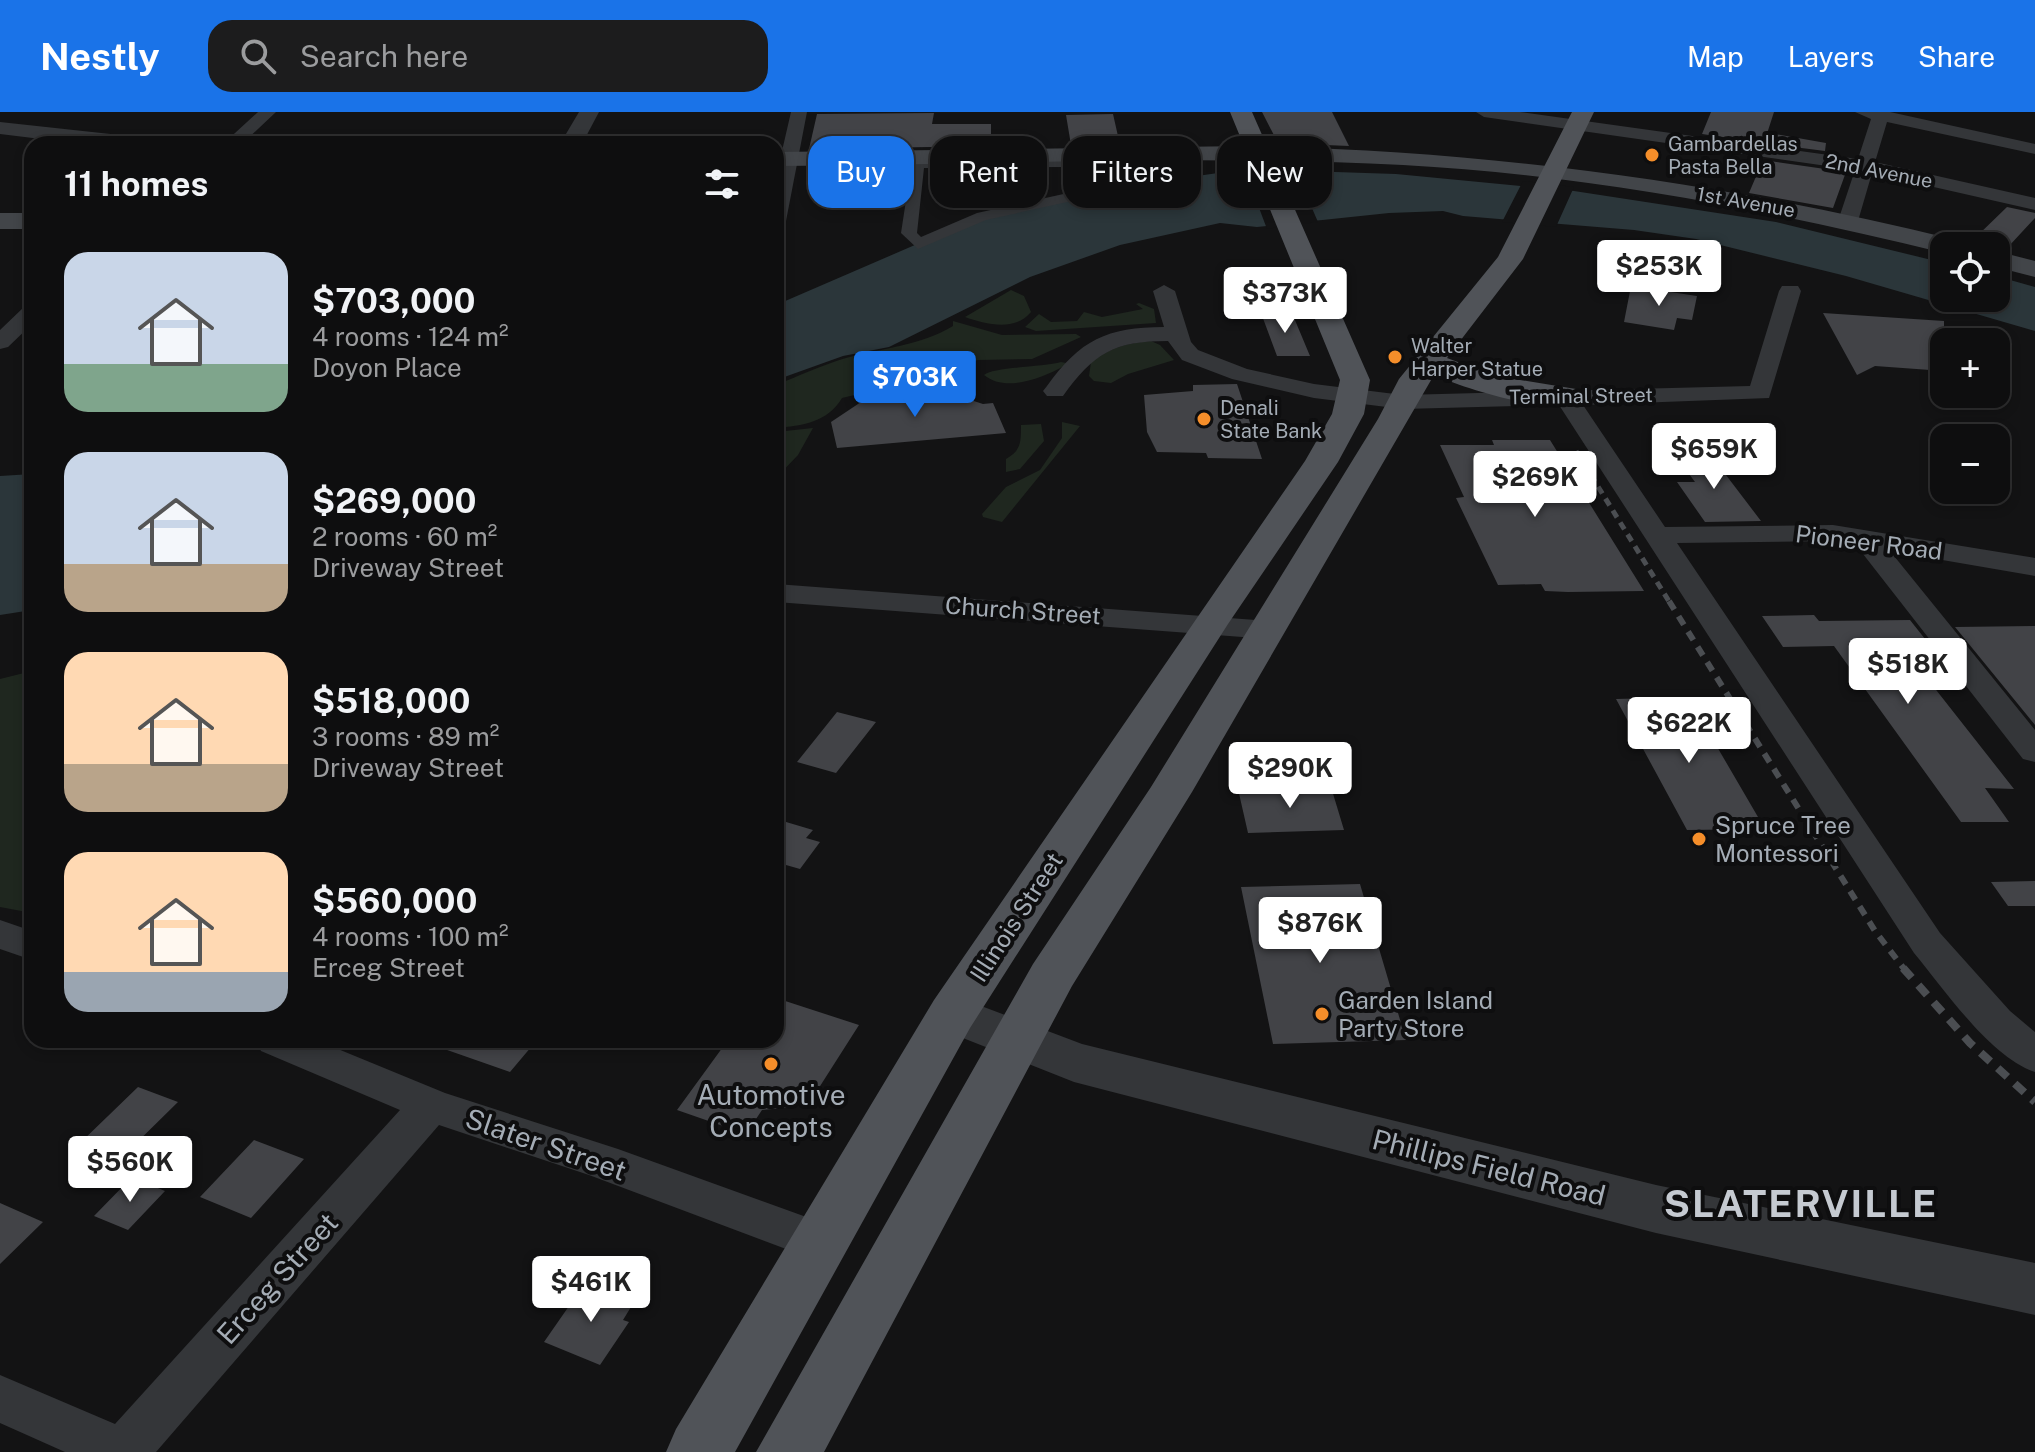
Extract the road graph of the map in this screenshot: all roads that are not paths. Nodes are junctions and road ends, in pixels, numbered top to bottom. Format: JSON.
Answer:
{"nodes":[{"id":1,"x":268,"y":112,"type":"edge"},
{"id":2,"x":589,"y":112,"type":"edge"},
{"id":3,"x":799,"y":112,"type":"edge"},
{"id":4,"x":1241,"y":112,"type":"edge"},
{"id":5,"x":1484,"y":112,"type":"edge"},
{"id":6,"x":1876,"y":113,"type":"edge"},
{"id":7,"x":1580,"y":118,"type":"edge"},
{"id":8,"x":0,"y":128,"type":"edge"},
{"id":9,"x":69,"y":136,"type":"edge"},
{"id":10,"x":241,"y":136,"type":"edge"},
{"id":11,"x":576,"y":136,"type":"edge"},
{"id":12,"x":1251,"y":136,"type":"edge"},
{"id":13,"x":2035,"y":149,"type":"edge"},
{"id":14,"x":784,"y":156,"type":"edge"},
{"id":15,"x":1217,"y":158,"type":"edge"},
{"id":16,"x":1332,"y":158,"type":"edge"},
{"id":17,"x":784,"y":159,"type":"edge"},
{"id":18,"x":1867,"y":166,"type":"junction"},
{"id":19,"x":1551,"y":177,"type":"junction"},
{"id":20,"x":1076,"y":196,"type":"joint"},
{"id":21,"x":2035,"y":204,"type":"edge"},
{"id":22,"x":1282,"y":208,"type":"edge"},
{"id":23,"x":0,"y":221,"type":"edge"},
{"id":24,"x":24,"y":221,"type":"edge"},
{"id":25,"x":1848,"y":221,"type":"junction"},
{"id":26,"x":1930,"y":242,"type":"edge"},
{"id":27,"x":2010,"y":263,"type":"edge"},
{"id":28,"x":2035,"y":269,"type":"edge"},
{"id":29,"x":1164,"y":291,"type":"dead end"},
{"id":30,"x":1790,"y":291,"type":"dead end"},
{"id":31,"x":24,"y":320,"type":"edge"},
{"id":32,"x":1177,"y":334,"type":"junction"},
{"id":33,"x":0,"y":342,"type":"edge"},
{"id":34,"x":1431,"y":362,"type":"junction"},
{"id":35,"x":1055,"y":391,"type":"dead end"},
{"id":36,"x":1353,"y":396,"type":"junction"},
{"id":37,"x":1565,"y":396,"type":"junction"},
{"id":38,"x":1403,"y":402,"type":"junction"},
{"id":39,"x":1654,"y":535,"type":"junction"},
{"id":40,"x":1864,"y":537,"type":"junction"},
{"id":41,"x":2035,"y":567,"type":"edge"},
{"id":42,"x":784,"y":594,"type":"edge"},
{"id":43,"x":1209,"y":624,"type":"junction"},
{"id":44,"x":1269,"y":630,"type":"junction"},
{"id":45,"x":2035,"y":752,"type":"edge"},
{"id":46,"x":0,"y":934,"type":"edge"},
{"id":47,"x":24,"y":943,"type":"edge"},
{"id":48,"x":952,"y":1014,"type":"junction"},
{"id":49,"x":1015,"y":1039,"type":"junction"},
{"id":50,"x":294,"y":1048,"type":"edge"},
{"id":51,"x":2035,"y":1056,"type":"edge"},
{"id":52,"x":431,"y":1105,"type":"junction"},
{"id":53,"x":818,"y":1241,"type":"junction"},
{"id":54,"x":2035,"y":1289,"type":"edge"},
{"id":55,"x":0,"y":1398,"type":"edge"},
{"id":56,"x":122,"y":1452,"type":"edge"},
{"id":57,"x":699,"y":1452,"type":"edge"},
{"id":58,"x":789,"y":1452,"type":"edge"}],
"edges":[{"from":1,"to":10,"type":"street"},
{"from":2,"to":11,"type":"street"},
{"from":3,"to":14,"type":"street"},
{"from":4,"to":12,"type":"main road"},
{"from":5,"to":7,"type":"street","name":"2nd Avenue"},
{"from":6,"to":13,"type":"street"},
{"from":6,"to":18,"type":"street"},
{"from":7,"to":18,"type":"street","name":"2nd Avenue"},
{"from":7,"to":19,"type":"main road"},
{"from":8,"to":9,"type":"street"},
{"from":15,"to":17,"type":"main road","name":"1st Avenue"},
{"from":16,"to":19,"type":"main road","name":"1st Avenue"},
{"from":18,"to":21,"type":"street","name":"2nd Avenue"},
{"from":18,"to":25,"type":"street"},
{"from":19,"to":25,"type":"main road","name":"1st Avenue"},
{"from":19,"to":34,"type":"main road"},
{"from":20,"to":20,"type":"street"},
{"from":22,"to":36,"type":"main road"},
{"from":23,"to":24,"type":"main road"},
{"from":25,"to":26,"type":"main road","name":"1st Avenue"},
{"from":27,"to":28,"type":"main road"},
{"from":29,"to":32,"type":"street"},
{"from":30,"to":37,"type":"street","name":"Terminal Street"},
{"from":31,"to":33,"type":"street"},
{"from":32,"to":35,"type":"street"},
{"from":32,"to":36,"type":"street","name":"Terminal Street"},
{"from":34,"to":37,"type":"main road"},
{"from":34,"to":38,"type":"main road"},
{"from":36,"to":38,"type":"street","name":"Terminal Street"},
{"from":36,"to":43,"type":"main road","name":"Illinois Street"},
{"from":37,"to":38,"type":"street","name":"Terminal Street"},
{"from":37,"to":39,"type":"street"},
{"from":38,"to":44,"type":"main road"},
{"from":39,"to":40,"type":"street","name":"Pioneer Road"},
{"from":39,"to":51,"type":"street"},
{"from":40,"to":41,"type":"street","name":"Pioneer Road"},
{"from":40,"to":45,"type":"street"},
{"from":42,"to":43,"type":"street","name":"Church Street"},
{"from":43,"to":44,"type":"street","name":"Church Street"},
{"from":43,"to":48,"type":"main road","name":"Illinois Street"},
{"from":44,"to":49,"type":"main road"},
{"from":46,"to":47,"type":"street"},
{"from":48,"to":49,"type":"street","name":"Phillips Field Road"},
{"from":48,"to":53,"type":"main road","name":"Illinois Street"},
{"from":49,"to":54,"type":"street","name":"Phillips Field Road"},
{"from":49,"to":58,"type":"main road"},
{"from":50,"to":52,"type":"street","name":"Slater Street"},
{"from":52,"to":53,"type":"street","name":"Slater Street"},
{"from":52,"to":56,"type":"street","name":"Erceg Street"},
{"from":53,"to":57,"type":"main road","name":"Illinois Street"},
{"from":55,"to":56,"type":"street"}]}
